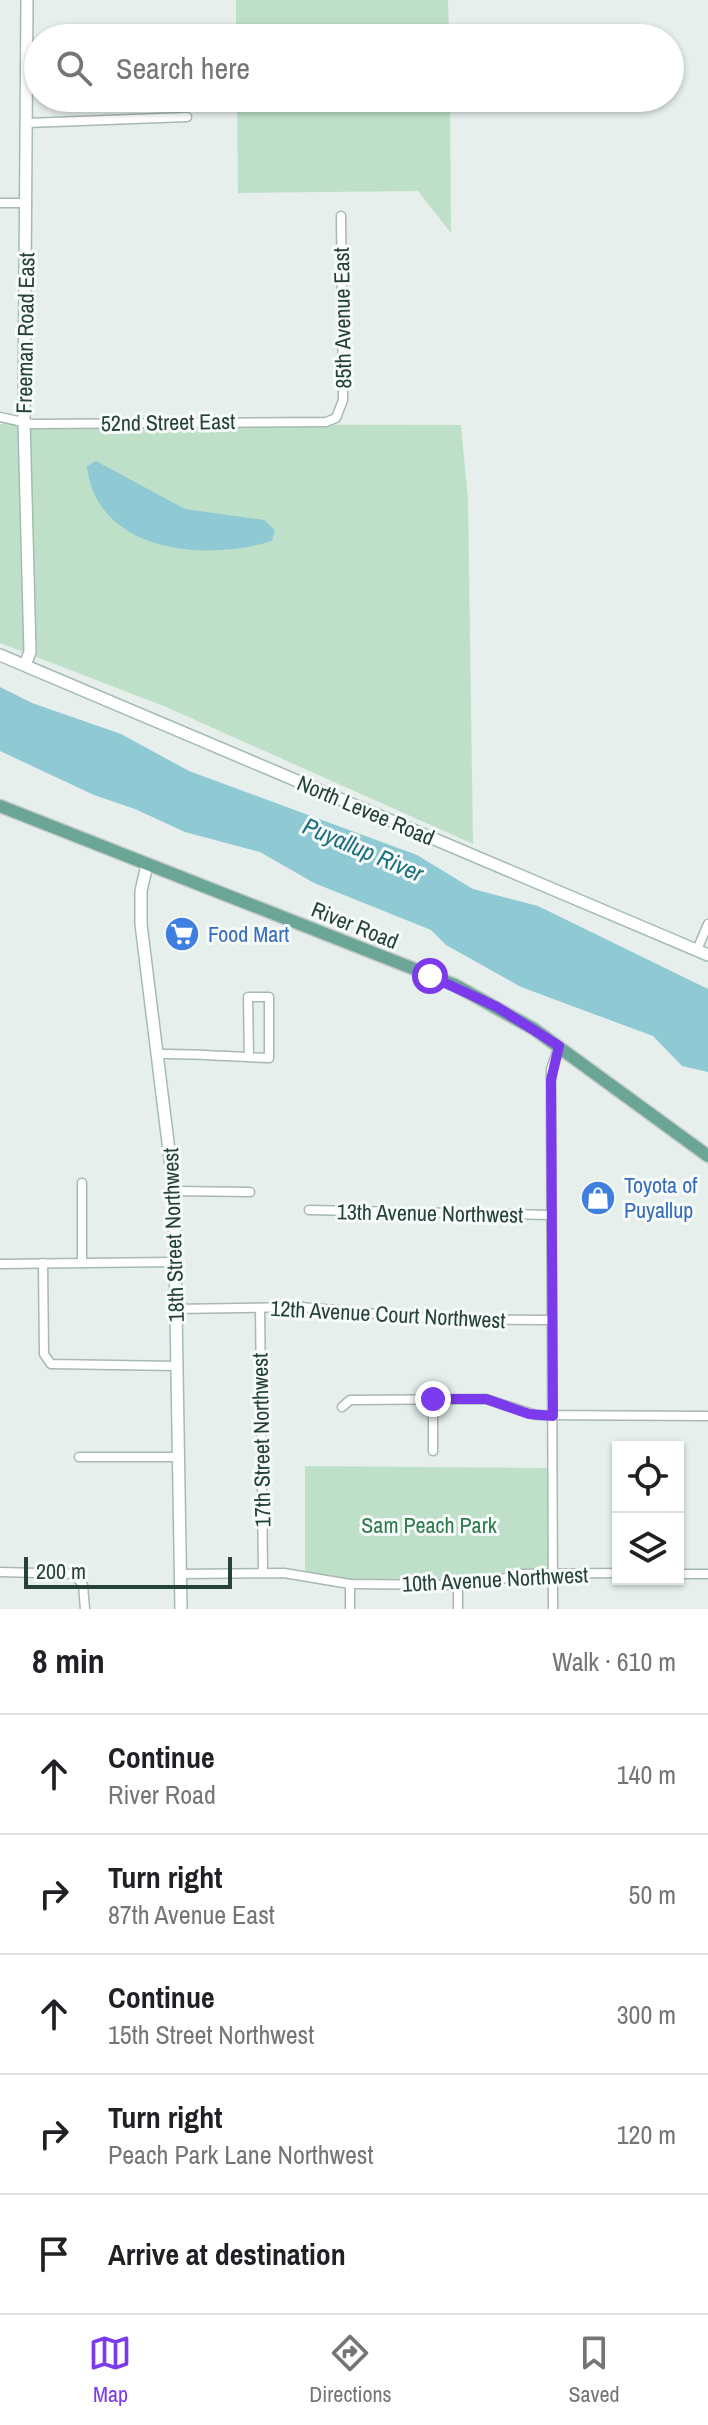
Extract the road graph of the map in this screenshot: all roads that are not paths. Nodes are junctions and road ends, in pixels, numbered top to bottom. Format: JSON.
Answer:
{"nodes":[{"id":1,"x":27,"y":0,"type":"edge"},
{"id":2,"x":27,"y":24,"type":"edge"},
{"id":3,"x":27,"y":112,"type":"edge"},
{"id":4,"x":187,"y":117,"type":"dead end"},
{"id":5,"x":27,"y":123,"type":"junction"},
{"id":6,"x":0,"y":203,"type":"edge"},
{"id":7,"x":27,"y":203,"type":"junction"},
{"id":8,"x":341,"y":216,"type":"dead end"},
{"id":9,"x":0,"y":417,"type":"edge"},
{"id":10,"x":336,"y":418,"type":"joint"},
{"id":11,"x":24,"y":421,"type":"junction"},
{"id":12,"x":0,"y":655,"type":"edge"},
{"id":13,"x":25,"y":665,"type":"junction"},
{"id":14,"x":0,"y":806,"type":"edge"},
{"id":15,"x":147,"y":865,"type":"junction"},
{"id":16,"x":708,"y":924,"type":"edge"},
{"id":17,"x":703,"y":952,"type":"edge"},
{"id":18,"x":559,"y":1046,"type":"junction"},
{"id":19,"x":157,"y":1054,"type":"junction"},
{"id":20,"x":249,"y":1057,"type":"junction"},
{"id":21,"x":708,"y":1156,"type":"edge"},
{"id":22,"x":82,"y":1183,"type":"dead end"},
{"id":23,"x":174,"y":1191,"type":"junction"},
{"id":24,"x":250,"y":1192,"type":"dead end"},
{"id":25,"x":309,"y":1210,"type":"dead end"},
{"id":26,"x":551,"y":1215,"type":"junction"},
{"id":27,"x":174,"y":1262,"type":"junction"},
{"id":28,"x":43,"y":1263,"type":"junction"},
{"id":29,"x":82,"y":1263,"type":"junction"},
{"id":30,"x":0,"y":1264,"type":"edge"},
{"id":31,"x":260,"y":1308,"type":"junction"},
{"id":32,"x":175,"y":1309,"type":"junction"},
{"id":33,"x":552,"y":1320,"type":"junction"},
{"id":34,"x":176,"y":1366,"type":"junction"},
{"id":35,"x":433,"y":1399,"type":"junction"},
{"id":36,"x":342,"y":1407,"type":"dead end"},
{"id":37,"x":553,"y":1416,"type":"junction"},
{"id":38,"x":708,"y":1416,"type":"edge"},
{"id":39,"x":433,"y":1451,"type":"dead end"},
{"id":40,"x":79,"y":1457,"type":"dead end"},
{"id":41,"x":178,"y":1457,"type":"junction"},
{"id":42,"x":74,"y":1562,"type":"dead end"},
{"id":43,"x":0,"y":1572,"type":"edge"},
{"id":44,"x":263,"y":1572,"type":"junction"},
{"id":45,"x":553,"y":1573,"type":"junction"},
{"id":46,"x":612,"y":1573,"type":"edge"},
{"id":47,"x":181,"y":1574,"type":"junction"},
{"id":48,"x":684,"y":1574,"type":"edge"},
{"id":49,"x":708,"y":1574,"type":"edge"},
{"id":50,"x":77,"y":1577,"type":"junction"},
{"id":51,"x":350,"y":1584,"type":"junction"},
{"id":52,"x":458,"y":1585,"type":"junction"},
{"id":53,"x":85,"y":1609,"type":"edge"},
{"id":54,"x":181,"y":1609,"type":"edge"},
{"id":55,"x":350,"y":1609,"type":"edge"},
{"id":56,"x":458,"y":1609,"type":"edge"},
{"id":57,"x":553,"y":1609,"type":"edge"}],
"edges":[{"from":1,"to":2,"type":"street","name":"Freeman Road East"},
{"from":3,"to":5,"type":"street","name":"Freeman Road East"},
{"from":4,"to":5,"type":"street"},
{"from":5,"to":7,"type":"street","name":"Freeman Road East"},
{"from":6,"to":7,"type":"street"},
{"from":7,"to":11,"type":"street","name":"Freeman Road East"},
{"from":8,"to":10,"type":"street","name":"85th Avenue East"},
{"from":9,"to":11,"type":"street","name":"52nd Street East"},
{"from":10,"to":11,"type":"street","name":"52nd Street East"},
{"from":11,"to":13,"type":"street","name":"Freeman Road East"},
{"from":12,"to":13,"type":"street","name":"North Levee Road"},
{"from":13,"to":17,"type":"street","name":"North Levee Road"},
{"from":14,"to":15,"type":"main road","name":"River Road"},
{"from":15,"to":18,"type":"main road","name":"River Road"},
{"from":15,"to":19,"type":"street","name":"18th Street Northwest"},
{"from":16,"to":17,"type":"street"},
{"from":18,"to":21,"type":"main road","name":"River Road"},
{"from":18,"to":26,"type":"street"},
{"from":19,"to":20,"type":"street"},
{"from":19,"to":23,"type":"street","name":"18th Street Northwest"},
{"from":20,"to":20,"type":"street"},
{"from":22,"to":29,"type":"street"},
{"from":23,"to":24,"type":"street"},
{"from":23,"to":27,"type":"street","name":"18th Street Northwest"},
{"from":25,"to":26,"type":"street","name":"13th Avenue Northwest"},
{"from":26,"to":33,"type":"street"},
{"from":27,"to":29,"type":"street"},
{"from":27,"to":32,"type":"street","name":"18th Street Northwest"},
{"from":28,"to":29,"type":"street"},
{"from":28,"to":30,"type":"street"},
{"from":28,"to":34,"type":"street"},
{"from":31,"to":32,"type":"street","name":"12th Avenue Court Northwest"},
{"from":31,"to":33,"type":"street","name":"12th Avenue Court Northwest"},
{"from":31,"to":44,"type":"street","name":"17th Street Northwest"},
{"from":32,"to":34,"type":"street","name":"18th Street Northwest"},
{"from":33,"to":37,"type":"street"},
{"from":34,"to":41,"type":"street","name":"18th Street Northwest"},
{"from":35,"to":36,"type":"street"},
{"from":35,"to":37,"type":"street"},
{"from":35,"to":39,"type":"street"},
{"from":37,"to":38,"type":"street"},
{"from":37,"to":45,"type":"street"},
{"from":40,"to":41,"type":"street"},
{"from":41,"to":47,"type":"street","name":"18th Street Northwest"},
{"from":42,"to":50,"type":"street"},
{"from":43,"to":50,"type":"street"},
{"from":44,"to":47,"type":"street","name":"10th Avenue Northwest"},
{"from":44,"to":51,"type":"street","name":"10th Avenue Northwest"},
{"from":45,"to":46,"type":"street","name":"10th Avenue Northwest"},
{"from":45,"to":52,"type":"street","name":"10th Avenue Northwest"},
{"from":45,"to":57,"type":"street"},
{"from":47,"to":54,"type":"street","name":"18th Street Northwest"},
{"from":48,"to":49,"type":"street"},
{"from":50,"to":53,"type":"street"},
{"from":51,"to":52,"type":"street","name":"10th Avenue Northwest"},
{"from":51,"to":55,"type":"street"},
{"from":52,"to":56,"type":"street"}]}
